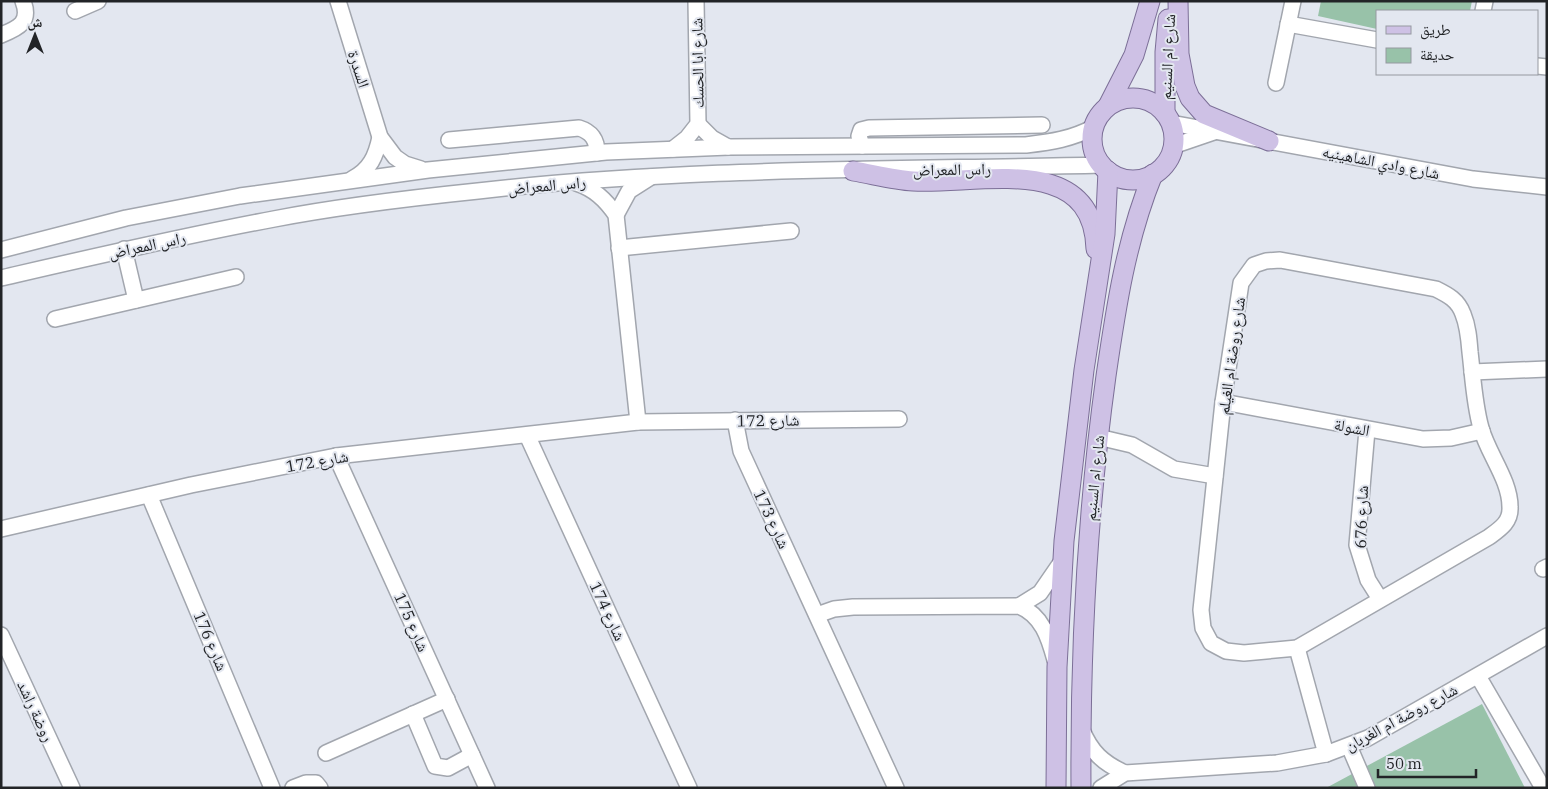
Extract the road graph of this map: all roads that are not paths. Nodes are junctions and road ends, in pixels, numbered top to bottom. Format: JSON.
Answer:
{"nodes":[{"id":1,"x":23,"y":1,"type":"edge"},
{"id":2,"x":98,"y":1,"type":"edge"},
{"id":3,"x":338,"y":1,"type":"edge"},
{"id":4,"x":696,"y":1,"type":"edge"},
{"id":5,"x":1150,"y":1,"type":"edge"},
{"id":6,"x":1171,"y":1,"type":"edge"},
{"id":7,"x":1178,"y":1,"type":"edge"},
{"id":8,"x":1293,"y":1,"type":"edge"},
{"id":9,"x":75,"y":11,"type":"dead end"},
{"id":10,"x":1288,"y":24,"type":"junction"},
{"id":11,"x":1,"y":35,"type":"edge"},
{"id":12,"x":1376,"y":40,"type":"edge"},
{"id":13,"x":1276,"y":83,"type":"dead end"},
{"id":14,"x":1108,"y":106,"type":"junction"},
{"id":15,"x":1168,"y":118,"type":"junction"},
{"id":16,"x":698,"y":124,"type":"junction"},
{"id":17,"x":1042,"y":125,"type":"dead end"},
{"id":18,"x":1094,"y":127,"type":"junction"},
{"id":19,"x":1215,"y":132,"type":"junction"},
{"id":20,"x":380,"y":137,"type":"junction"},
{"id":21,"x":449,"y":140,"type":"dead end"},
{"id":22,"x":1269,"y":141,"type":"junction"},
{"id":23,"x":862,"y":146,"type":"junction"},
{"id":24,"x":1173,"y":146,"type":"junction"},
{"id":25,"x":729,"y":147,"type":"junction"},
{"id":26,"x":673,"y":149,"type":"junction"},
{"id":27,"x":598,"y":153,"type":"junction"},
{"id":28,"x":1105,"y":168,"type":"junction"},
{"id":29,"x":428,"y":170,"type":"junction"},
{"id":30,"x":853,"y":171,"type":"junction"},
{"id":31,"x":1153,"y":174,"type":"junction"},
{"id":32,"x":653,"y":176,"type":"junction"},
{"id":33,"x":349,"y":180,"type":"junction"},
{"id":34,"x":572,"y":182,"type":"junction"},
{"id":35,"x":1547,"y":187,"type":"edge"},
{"id":36,"x":616,"y":215,"type":"junction"},
{"id":37,"x":791,"y":231,"type":"dead end"},
{"id":38,"x":619,"y":248,"type":"junction"},
{"id":39,"x":124,"y":249,"type":"junction"},
{"id":40,"x":1,"y":250,"type":"edge"},
{"id":41,"x":236,"y":277,"type":"dead end"},
{"id":42,"x":1,"y":278,"type":"edge"},
{"id":43,"x":1098,"y":284,"type":"junction"},
{"id":44,"x":136,"y":300,"type":"junction"},
{"id":45,"x":55,"y":319,"type":"dead end"},
{"id":46,"x":1547,"y":368,"type":"edge"},
{"id":47,"x":1472,"y":372,"type":"junction"},
{"id":48,"x":1223,"y":402,"type":"junction"},
{"id":49,"x":899,"y":418,"type":"dead end"},
{"id":50,"x":735,"y":420,"type":"junction"},
{"id":51,"x":638,"y":422,"type":"junction"},
{"id":52,"x":1367,"y":430,"type":"junction"},
{"id":53,"x":1482,"y":431,"type":"junction"},
{"id":54,"x":527,"y":434,"type":"junction"},
{"id":55,"x":1098,"y":437,"type":"junction"},
{"id":56,"x":336,"y":456,"type":"junction"},
{"id":57,"x":1215,"y":476,"type":"junction"},
{"id":58,"x":149,"y":495,"type":"junction"},
{"id":59,"x":1,"y":529,"type":"edge"},
{"id":60,"x":1062,"y":562,"type":"junction"},
{"id":61,"x":1380,"y":600,"type":"junction"},
{"id":62,"x":1019,"y":606,"type":"junction"},
{"id":63,"x":817,"y":615,"type":"junction"},
{"id":64,"x":1,"y":634,"type":"edge"},
{"id":65,"x":1547,"y":636,"type":"edge"},
{"id":66,"x":1297,"y":648,"type":"junction"},
{"id":67,"x":1057,"y":667,"type":"junction"},
{"id":68,"x":1478,"y":676,"type":"junction"},
{"id":69,"x":447,"y":700,"type":"junction"},
{"id":70,"x":413,"y":714,"type":"junction"},
{"id":71,"x":1081,"y":728,"type":"junction"},
{"id":72,"x":1348,"y":746,"type":"junction"},
{"id":73,"x":326,"y":753,"type":"dead end"},
{"id":74,"x":1326,"y":754,"type":"junction"},
{"id":75,"x":472,"y":755,"type":"junction"},
{"id":76,"x":1125,"y":773,"type":"junction"},
{"id":77,"x":72,"y":788,"type":"edge"},
{"id":78,"x":272,"y":788,"type":"edge"},
{"id":79,"x":293,"y":788,"type":"edge"},
{"id":80,"x":320,"y":788,"type":"edge"},
{"id":81,"x":487,"y":788,"type":"edge"},
{"id":82,"x":689,"y":788,"type":"edge"},
{"id":83,"x":896,"y":788,"type":"edge"},
{"id":84,"x":1056,"y":788,"type":"edge"},
{"id":85,"x":1082,"y":788,"type":"edge"},
{"id":86,"x":1101,"y":788,"type":"edge"},
{"id":87,"x":1367,"y":788,"type":"edge"},
{"id":88,"x":1543,"y":788,"type":"edge"}],
"edges":[{"from":1,"to":11,"type":"street"},
{"from":2,"to":9,"type":"street"},
{"from":3,"to":20,"type":"street","name":"السدرة"},
{"from":4,"to":16,"type":"street","name":"شارع ابا الحسك"},
{"from":5,"to":14,"type":"main road","name":"شارع ام السنيم"},
{"from":6,"to":15,"type":"main road","name":"شارع ام السنيم"},
{"from":7,"to":22,"type":"main road"},
{"from":8,"to":10,"type":"street"},
{"from":10,"to":12,"type":"street"},
{"from":10,"to":13,"type":"street"},
{"from":14,"to":15,"type":"main road"},
{"from":14,"to":18,"type":"main road"},
{"from":15,"to":19,"type":"street","name":"شارع وادي الشاهينيه"},
{"from":15,"to":24,"type":"main road"},
{"from":16,"to":25,"type":"street","name":"شارع ابا الحسك"},
{"from":16,"to":26,"type":"street","name":"شارع ابا الحسك"},
{"from":17,"to":23,"type":"street"},
{"from":18,"to":23,"type":"street","name":"راس المعراض"},
{"from":18,"to":28,"type":"main road"},
{"from":19,"to":22,"type":"street","name":"شارع وادي الشاهينيه"},
{"from":19,"to":24,"type":"street","name":"شارع وادي الشاهينيه"},
{"from":20,"to":29,"type":"street","name":"السدرة"},
{"from":20,"to":33,"type":"street"},
{"from":21,"to":27,"type":"street"},
{"from":22,"to":35,"type":"street","name":"شارع وادي الشاهينيه"},
{"from":23,"to":25,"type":"street","name":"راس المعراض"},
{"from":24,"to":31,"type":"main road"},
{"from":25,"to":26,"type":"street","name":"راس المعراض"},
{"from":26,"to":27,"type":"street","name":"راس المعراض"},
{"from":27,"to":29,"type":"street","name":"راس المعراض"},
{"from":28,"to":30,"type":"street","name":"راس المعراض"},
{"from":28,"to":31,"type":"main road"},
{"from":28,"to":43,"type":"main road","name":"شارع ام السنيم"},
{"from":29,"to":33,"type":"street","name":"راس المعراض"},
{"from":30,"to":32,"type":"street","name":"راس المعراض"},
{"from":30,"to":43,"type":"main road"},
{"from":31,"to":55,"type":"main road","name":"شارع ام السنيم"},
{"from":32,"to":34,"type":"street","name":"راس المعراض"},
{"from":32,"to":36,"type":"street"},
{"from":33,"to":40,"type":"street","name":"راس المعراض"},
{"from":34,"to":36,"type":"street"},
{"from":34,"to":39,"type":"street","name":"راس المعراض"},
{"from":36,"to":38,"type":"street"},
{"from":37,"to":38,"type":"street"},
{"from":38,"to":51,"type":"street"},
{"from":39,"to":42,"type":"street","name":"راس المعراض"},
{"from":39,"to":44,"type":"street"},
{"from":41,"to":44,"type":"street"},
{"from":43,"to":60,"type":"main road","name":"شارع ام السنيم"},
{"from":44,"to":45,"type":"street"},
{"from":46,"to":47,"type":"street"},
{"from":47,"to":48,"type":"street","name":"شارع روضة ام الغيلم"},
{"from":47,"to":53,"type":"street","name":"شارع روضة ام الغيلم"},
{"from":48,"to":52,"type":"street","name":"الشولة"},
{"from":48,"to":57,"type":"street","name":"شارع روضة ام الغيلم"},
{"from":49,"to":50,"type":"street","name":"شارع 172"},
{"from":50,"to":51,"type":"street","name":"شارع 172"},
{"from":50,"to":63,"type":"street","name":"شارع 173"},
{"from":51,"to":54,"type":"street","name":"شارع 172"},
{"from":52,"to":53,"type":"street","name":"الشولة"},
{"from":52,"to":61,"type":"street","name":"شارع 676"},
{"from":53,"to":61,"type":"street","name":"شارع روضة ام الغيلم"},
{"from":54,"to":56,"type":"street","name":"شارع 172"},
{"from":54,"to":82,"type":"street","name":"شارع 174"},
{"from":55,"to":57,"type":"street"},
{"from":55,"to":71,"type":"main road","name":"شارع ام السنيم"},
{"from":56,"to":58,"type":"street","name":"شارع 172"},
{"from":56,"to":69,"type":"street","name":"شارع 175"},
{"from":57,"to":66,"type":"street","name":"شارع روضة ام الغيلم"},
{"from":58,"to":59,"type":"street","name":"شارع 172"},
{"from":58,"to":78,"type":"street","name":"شارع 176"},
{"from":60,"to":62,"type":"street"},
{"from":60,"to":67,"type":"main road","name":"شارع ام السنيم"},
{"from":61,"to":66,"type":"street","name":"شارع روضة ام الغيلم"},
{"from":62,"to":63,"type":"street"},
{"from":62,"to":67,"type":"street"},
{"from":63,"to":83,"type":"street","name":"شارع 173"},
{"from":64,"to":77,"type":"street","name":"روضة راشد"},
{"from":65,"to":68,"type":"street","name":"شارع روضة ام الغربان"},
{"from":66,"to":74,"type":"street"},
{"from":67,"to":84,"type":"main road","name":"شارع ام السنيم"},
{"from":68,"to":72,"type":"street","name":"شارع روضة ام الغربان"},
{"from":68,"to":88,"type":"street"},
{"from":69,"to":70,"type":"street"},
{"from":69,"to":75,"type":"street","name":"شارع 175"},
{"from":70,"to":73,"type":"street"},
{"from":70,"to":75,"type":"street"},
{"from":71,"to":76,"type":"street"},
{"from":71,"to":85,"type":"main road","name":"شارع ام السنيم"},
{"from":72,"to":74,"type":"street","name":"شارع روضة ام الغربان"},
{"from":72,"to":87,"type":"street"},
{"from":74,"to":76,"type":"street","name":"شارع روضة ام الغربان"},
{"from":75,"to":81,"type":"street","name":"شارع 175"},
{"from":76,"to":86,"type":"street","name":"شارع روضة ام الغربان"},
{"from":79,"to":80,"type":"street"}]}
